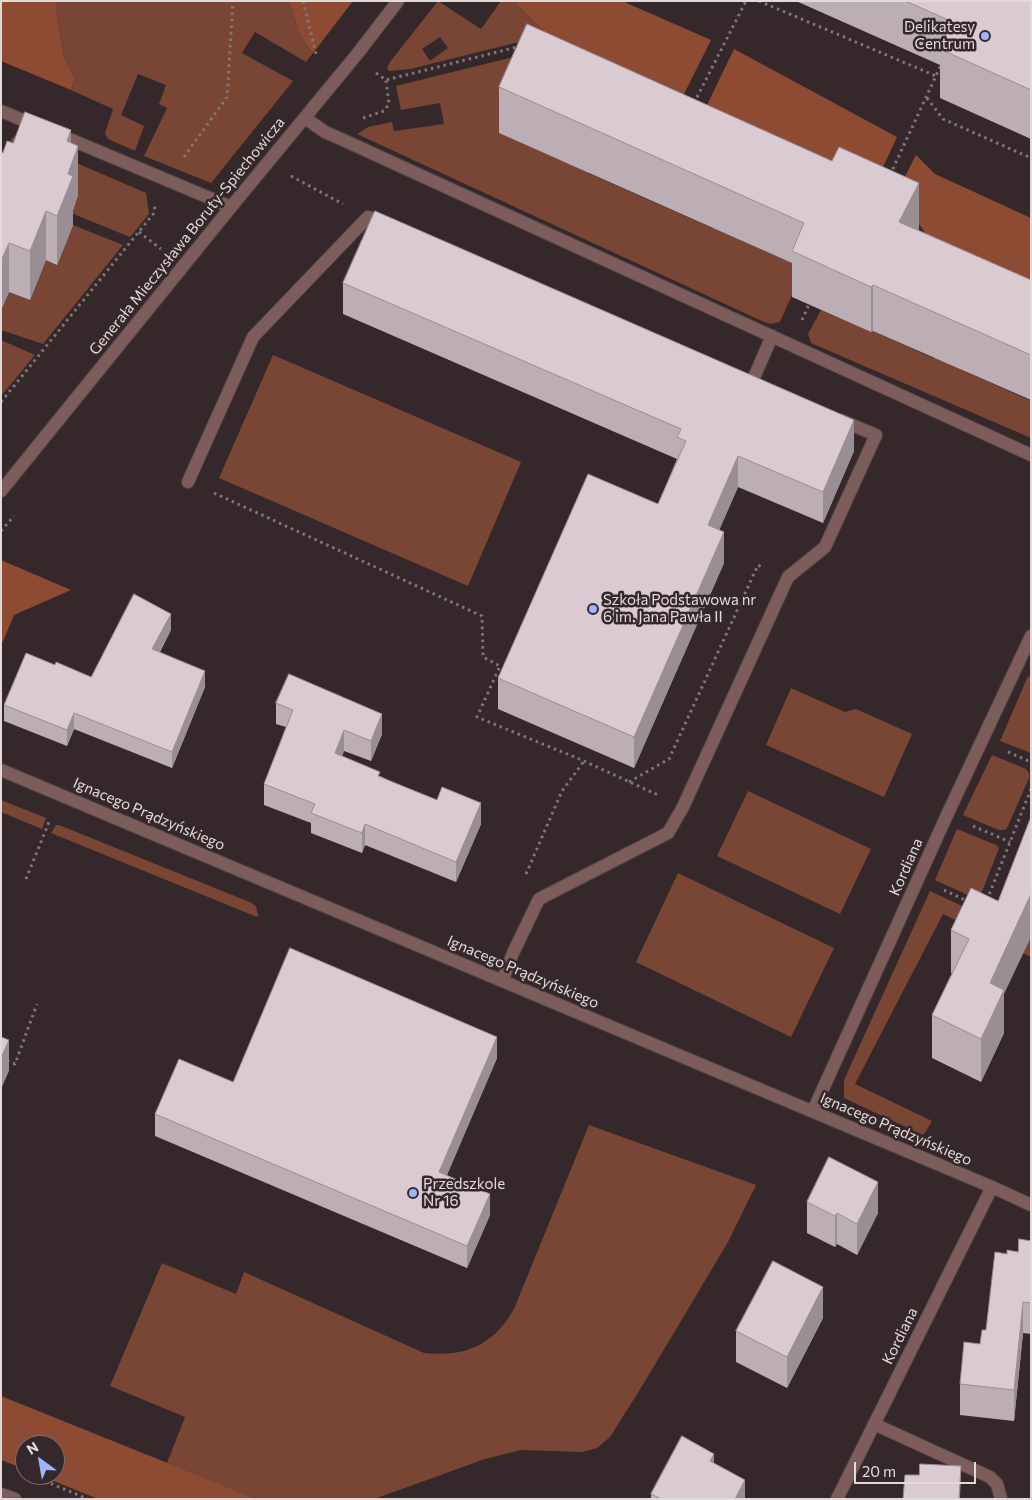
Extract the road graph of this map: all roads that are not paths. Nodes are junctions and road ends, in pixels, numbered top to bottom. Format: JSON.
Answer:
{"nodes":[{"id":1,"x":398,"y":1,"type":"edge"},
{"id":2,"x":1,"y":111,"type":"edge"},
{"id":3,"x":305,"y":118,"type":"junction"},
{"id":4,"x":230,"y":207,"type":"junction"},
{"id":5,"x":395,"y":229,"type":"edge"},
{"id":6,"x":772,"y":336,"type":"junction"},
{"id":7,"x":752,"y":382,"type":"edge"},
{"id":8,"x":832,"y":416,"type":"edge"},
{"id":9,"x":1031,"y":455,"type":"edge"},
{"id":10,"x":188,"y":482,"type":"road end"},
{"id":11,"x":1,"y":491,"type":"edge"},
{"id":12,"x":1031,"y":636,"type":"edge"},
{"id":13,"x":1,"y":770,"type":"edge"},
{"id":14,"x":502,"y":981,"type":"junction"},
{"id":15,"x":813,"y":1111,"type":"junction"},
{"id":16,"x":992,"y":1187,"type":"junction"},
{"id":17,"x":1031,"y":1205,"type":"edge"},
{"id":18,"x":874,"y":1424,"type":"junction"},
{"id":19,"x":1,"y":1494,"type":"edge"},
{"id":20,"x":14,"y":1499,"type":"edge"},
{"id":21,"x":837,"y":1499,"type":"edge"},
{"id":22,"x":1001,"y":1499,"type":"edge"}],
"edges":[{"from":1,"to":3,"type":"street","name":"Generała Mieczysława Boruty-Spiechowicza"},
{"from":2,"to":4,"type":"street"},
{"from":3,"to":4,"type":"street","name":"Generała Mieczysława Boruty-Spiechowicza"},
{"from":3,"to":6,"type":"street"},
{"from":4,"to":11,"type":"street","name":"Generała Mieczysława Boruty-Spiechowicza"},
{"from":5,"to":10,"type":"street"},
{"from":6,"to":7,"type":"street"},
{"from":6,"to":9,"type":"street"},
{"from":8,"to":14,"type":"street"},
{"from":12,"to":15,"type":"street","name":"Kordiana"},
{"from":13,"to":14,"type":"street","name":"Ignacego Prądzyńskiego"},
{"from":14,"to":15,"type":"street","name":"Ignacego Prądzyńskiego"},
{"from":15,"to":16,"type":"street","name":"Ignacego Prądzyńskiego"},
{"from":16,"to":17,"type":"street","name":"Ignacego Prądzyńskiego"},
{"from":16,"to":18,"type":"street","name":"Kordiana"},
{"from":18,"to":21,"type":"street","name":"Kordiana"},
{"from":18,"to":22,"type":"street"},
{"from":19,"to":20,"type":"street"}]}
